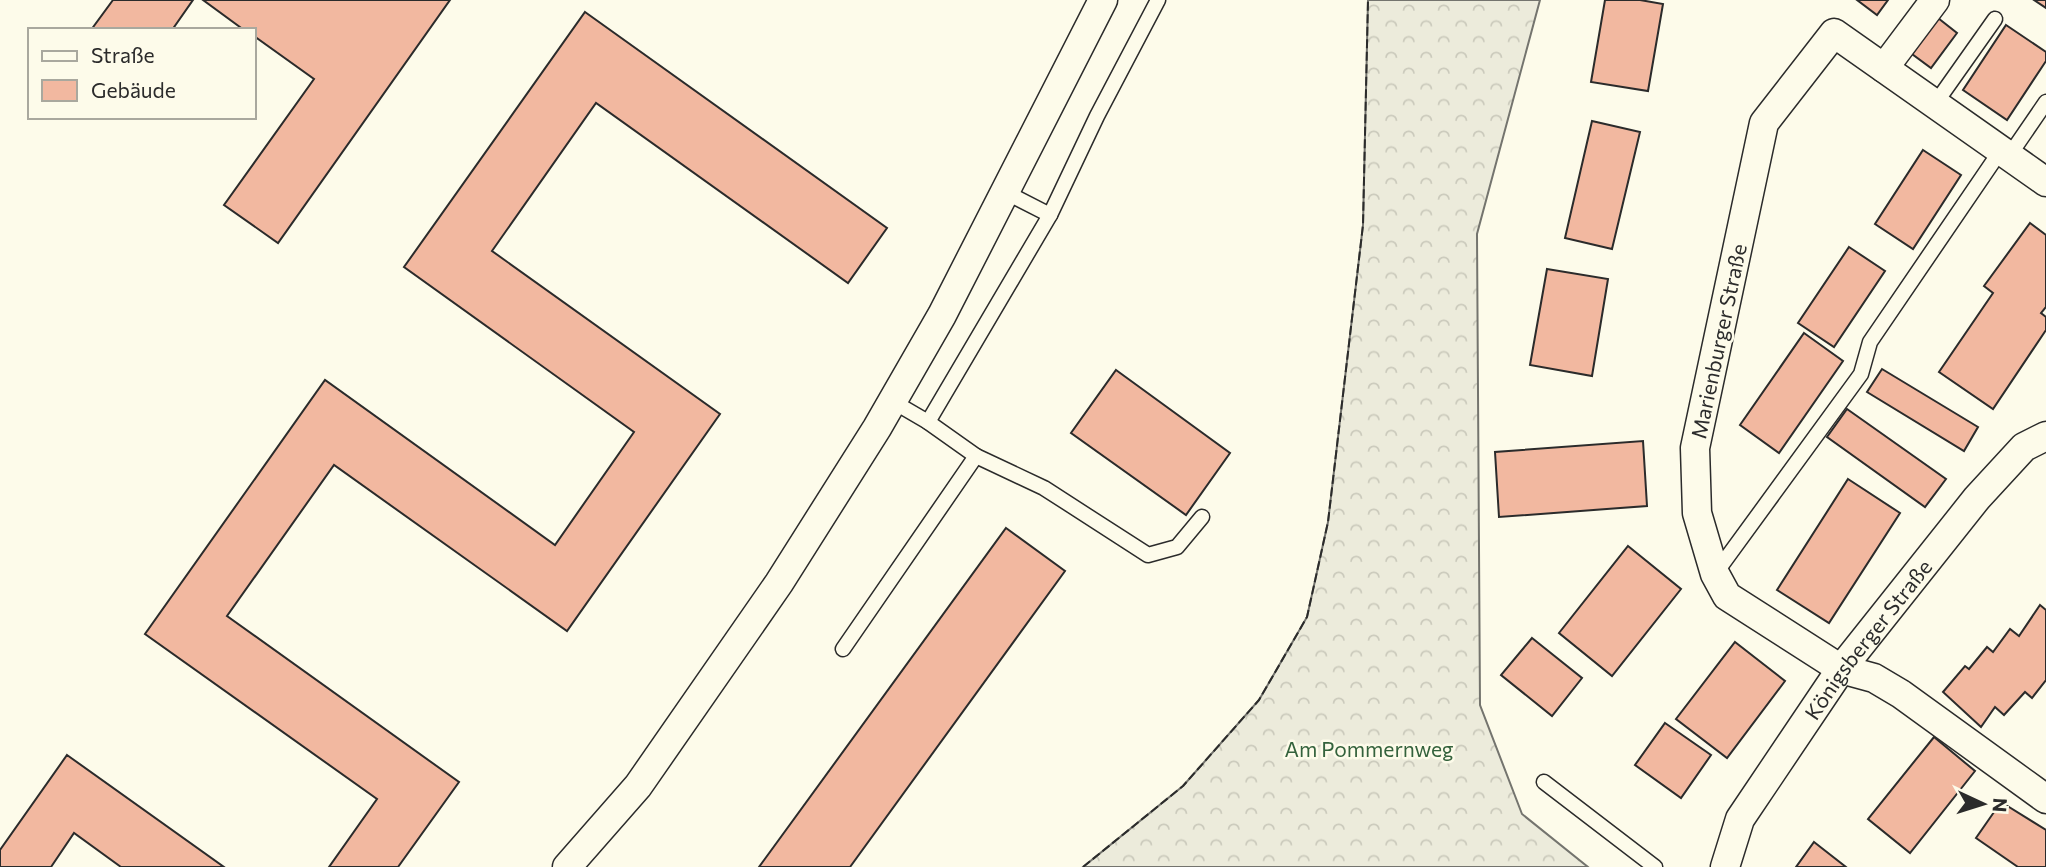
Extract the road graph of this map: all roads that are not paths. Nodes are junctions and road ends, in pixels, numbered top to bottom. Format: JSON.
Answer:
{"nodes":[{"id":1,"x":1103,"y":0,"type":"edge"},
{"id":2,"x":1158,"y":0,"type":"edge"},
{"id":3,"x":1934,"y":0,"type":"edge"},
{"id":4,"x":1995,"y":19,"type":"dead end"},
{"id":5,"x":1884,"y":68,"type":"junction"},
{"id":6,"x":2046,"y":102,"type":"edge"},
{"id":7,"x":1935,"y":104,"type":"junction"},
{"id":8,"x":2005,"y":153,"type":"junction"},
{"id":9,"x":2046,"y":182,"type":"edge"},
{"id":10,"x":1004,"y":192,"type":"junction"},
{"id":11,"x":1050,"y":215,"type":"junction"},
{"id":12,"x":892,"y":401,"type":"junction"},
{"id":13,"x":928,"y":422,"type":"junction"},
{"id":14,"x":2046,"y":436,"type":"edge"},
{"id":15,"x":976,"y":456,"type":"junction"},
{"id":16,"x":1202,"y":517,"type":"dead end"},
{"id":17,"x":1715,"y":574,"type":"junction"},
{"id":18,"x":843,"y":649,"type":"dead end"},
{"id":19,"x":1841,"y":669,"type":"junction"},
{"id":20,"x":1544,"y":782,"type":"dead end"},
{"id":21,"x":2046,"y":799,"type":"edge"},
{"id":22,"x":567,"y":867,"type":"edge"},
{"id":23,"x":1656,"y":867,"type":"edge"},
{"id":24,"x":1725,"y":867,"type":"edge"}],
"edges":[{"from":1,"to":10,"type":"street"},
{"from":2,"to":11,"type":"lane"},
{"from":3,"to":5,"type":"street"},
{"from":4,"to":7,"type":"lane"},
{"from":5,"to":7,"type":"street","name":"Marienburger Straße"},
{"from":5,"to":17,"type":"street","name":"Marienburger Straße"},
{"from":6,"to":8,"type":"lane"},
{"from":7,"to":8,"type":"street","name":"Marienburger Straße"},
{"from":8,"to":9,"type":"street","name":"Marienburger Straße"},
{"from":8,"to":17,"type":"lane"},
{"from":10,"to":11,"type":"lane"},
{"from":10,"to":12,"type":"street"},
{"from":11,"to":13,"type":"lane"},
{"from":12,"to":13,"type":"lane"},
{"from":12,"to":22,"type":"street"},
{"from":13,"to":15,"type":"lane"},
{"from":14,"to":19,"type":"street","name":"Königsberger Straße"},
{"from":15,"to":16,"type":"lane"},
{"from":15,"to":18,"type":"lane"},
{"from":17,"to":19,"type":"street","name":"Marienburger Straße"},
{"from":19,"to":21,"type":"street","name":"Marienburger Straße"},
{"from":19,"to":24,"type":"street","name":"Königsberger Straße"},
{"from":20,"to":23,"type":"lane"}]}
